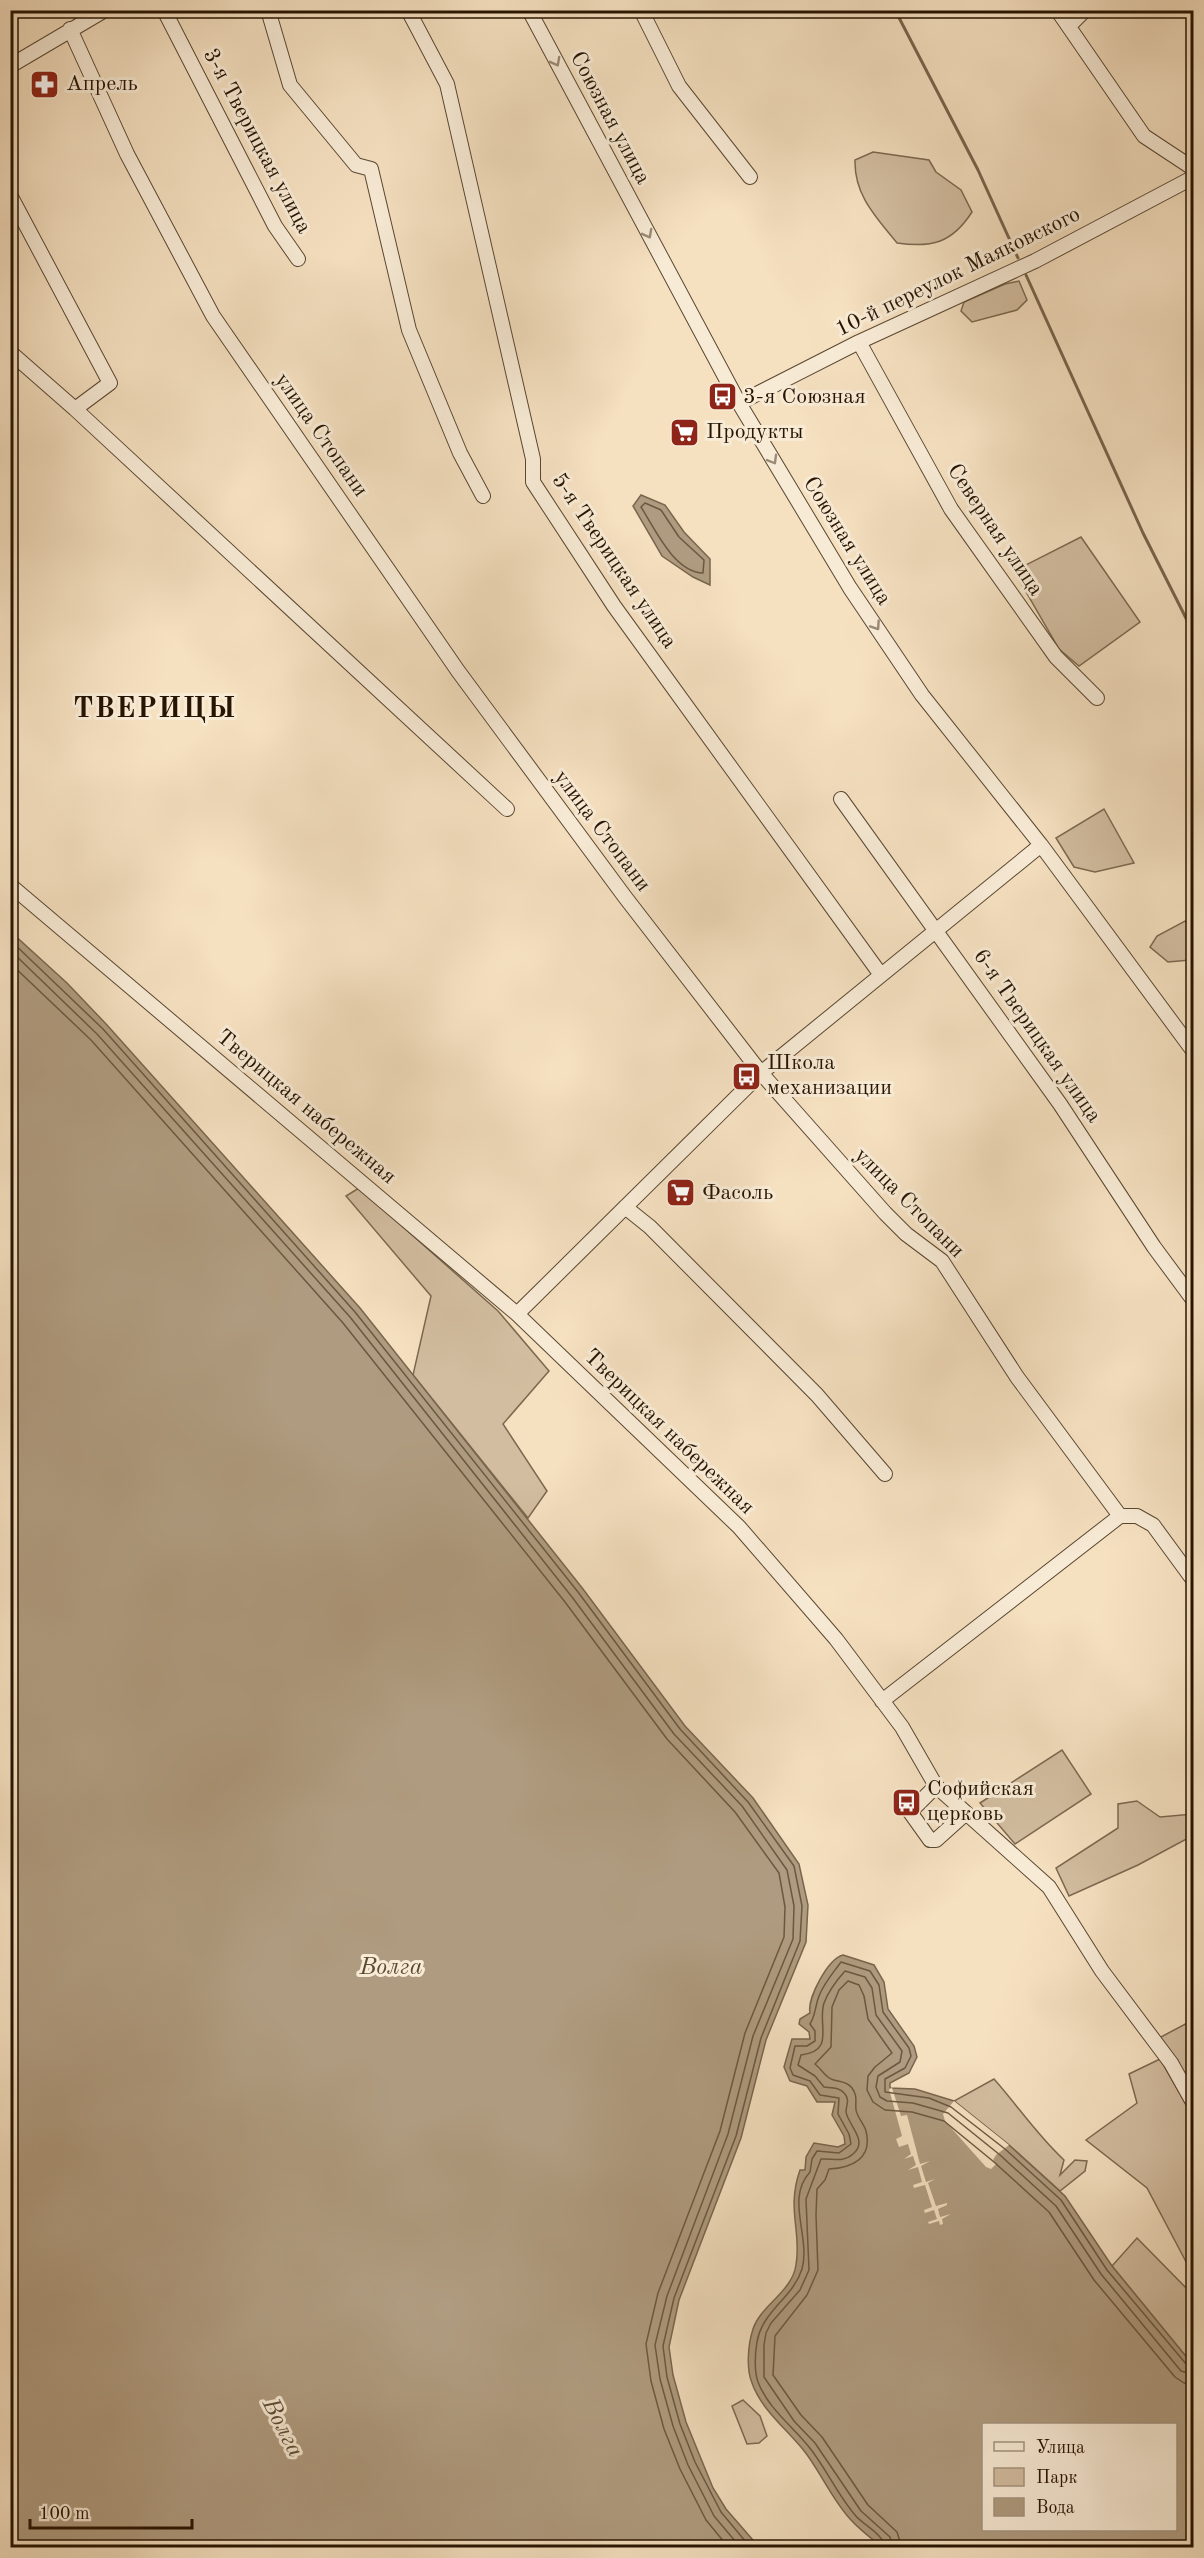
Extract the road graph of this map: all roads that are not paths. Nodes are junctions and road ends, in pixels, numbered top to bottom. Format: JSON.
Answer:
{"nodes":[{"id":1,"x":105,"y":10,"type":"edge"},
{"id":2,"x":164,"y":10,"type":"edge"},
{"id":3,"x":268,"y":10,"type":"edge"},
{"id":4,"x":408,"y":10,"type":"edge"},
{"id":5,"x":529,"y":10,"type":"edge"},
{"id":6,"x":641,"y":10,"type":"edge"},
{"id":7,"x":1085,"y":10,"type":"edge"},
{"id":8,"x":1060,"y":14,"type":"dead end"},
{"id":9,"x":1069,"y":26,"type":"junction"},
{"id":10,"x":70,"y":30,"type":"junction"},
{"id":11,"x":10,"y":66,"type":"edge"},
{"id":12,"x":1194,"y":169,"type":"edge"},
{"id":13,"x":750,"y":177,"type":"dead end"},
{"id":14,"x":1194,"y":177,"type":"edge"},
{"id":15,"x":10,"y":195,"type":"edge"},
{"id":16,"x":298,"y":259,"type":"dead end"},
{"id":17,"x":859,"y":342,"type":"junction"},
{"id":18,"x":10,"y":352,"type":"edge"},
{"id":19,"x":739,"y":403,"type":"junction"},
{"id":20,"x":75,"y":409,"type":"junction"},
{"id":21,"x":483,"y":496,"type":"dead end"},
{"id":22,"x":1097,"y":698,"type":"dead end"},
{"id":23,"x":841,"y":799,"type":"dead end"},
{"id":24,"x":507,"y":809,"type":"dead end"},
{"id":25,"x":1041,"y":845,"type":"junction"},
{"id":26,"x":10,"y":885,"type":"edge"},
{"id":27,"x":936,"y":930,"type":"junction"},
{"id":28,"x":881,"y":975,"type":"junction"},
{"id":29,"x":1194,"y":1052,"type":"edge"},
{"id":30,"x":760,"y":1073,"type":"junction"},
{"id":31,"x":625,"y":1207,"type":"junction"},
{"id":32,"x":1194,"y":1301,"type":"edge"},
{"id":33,"x":517,"y":1314,"type":"junction"},
{"id":34,"x":885,"y":1474,"type":"dead end"},
{"id":35,"x":1120,"y":1516,"type":"junction"},
{"id":36,"x":1194,"y":1581,"type":"edge"},
{"id":37,"x":882,"y":1701,"type":"junction"},
{"id":38,"x":936,"y":1786,"type":"junction"},
{"id":39,"x":966,"y":1813,"type":"junction"},
{"id":40,"x":1194,"y":2104,"type":"edge"}],
"edges":[{"from":1,"to":10,"type":"street"},
{"from":2,"to":16,"type":"street","name":"3-я Тверицкая улица"},
{"from":3,"to":21,"type":"street"},
{"from":4,"to":28,"type":"street","name":"5-я Тверицкая улица"},
{"from":5,"to":19,"type":"street","name":"Союзная улица","one_way":true},
{"from":6,"to":13,"type":"street"},
{"from":7,"to":9,"type":"street"},
{"from":8,"to":9,"type":"street"},
{"from":9,"to":12,"type":"street"},
{"from":10,"to":11,"type":"street"},
{"from":10,"to":30,"type":"street","name":"улица Стопани"},
{"from":14,"to":17,"type":"street","name":"10-й переулок Маяковского"},
{"from":15,"to":20,"type":"street"},
{"from":17,"to":19,"type":"street","name":"10-й переулок Маяковского"},
{"from":17,"to":22,"type":"street","name":"Северная улица"},
{"from":18,"to":20,"type":"street"},
{"from":19,"to":25,"type":"street","name":"Союзная улица","one_way":true},
{"from":20,"to":24,"type":"street"},
{"from":23,"to":27,"type":"street","name":"6-я Тверицкая улица"},
{"from":25,"to":27,"type":"street"},
{"from":25,"to":29,"type":"street","name":"Союзная улица"},
{"from":26,"to":33,"type":"street","name":"Тверицкая набережная"},
{"from":27,"to":28,"type":"street"},
{"from":27,"to":32,"type":"street","name":"6-я Тверицкая улица"},
{"from":28,"to":30,"type":"street"},
{"from":30,"to":31,"type":"street"},
{"from":30,"to":35,"type":"street","name":"улица Стопани"},
{"from":31,"to":33,"type":"street"},
{"from":31,"to":34,"type":"street"},
{"from":33,"to":37,"type":"street","name":"Тверицкая набережная"},
{"from":35,"to":36,"type":"street"},
{"from":35,"to":37,"type":"street"},
{"from":37,"to":38,"type":"street","name":"Тверицкая набережная"},
{"from":38,"to":39,"type":"street","name":"Тверицкая набережная"},
{"from":38,"to":39,"type":"street"},
{"from":39,"to":40,"type":"street","name":"Тверицкая набережная"}]}
